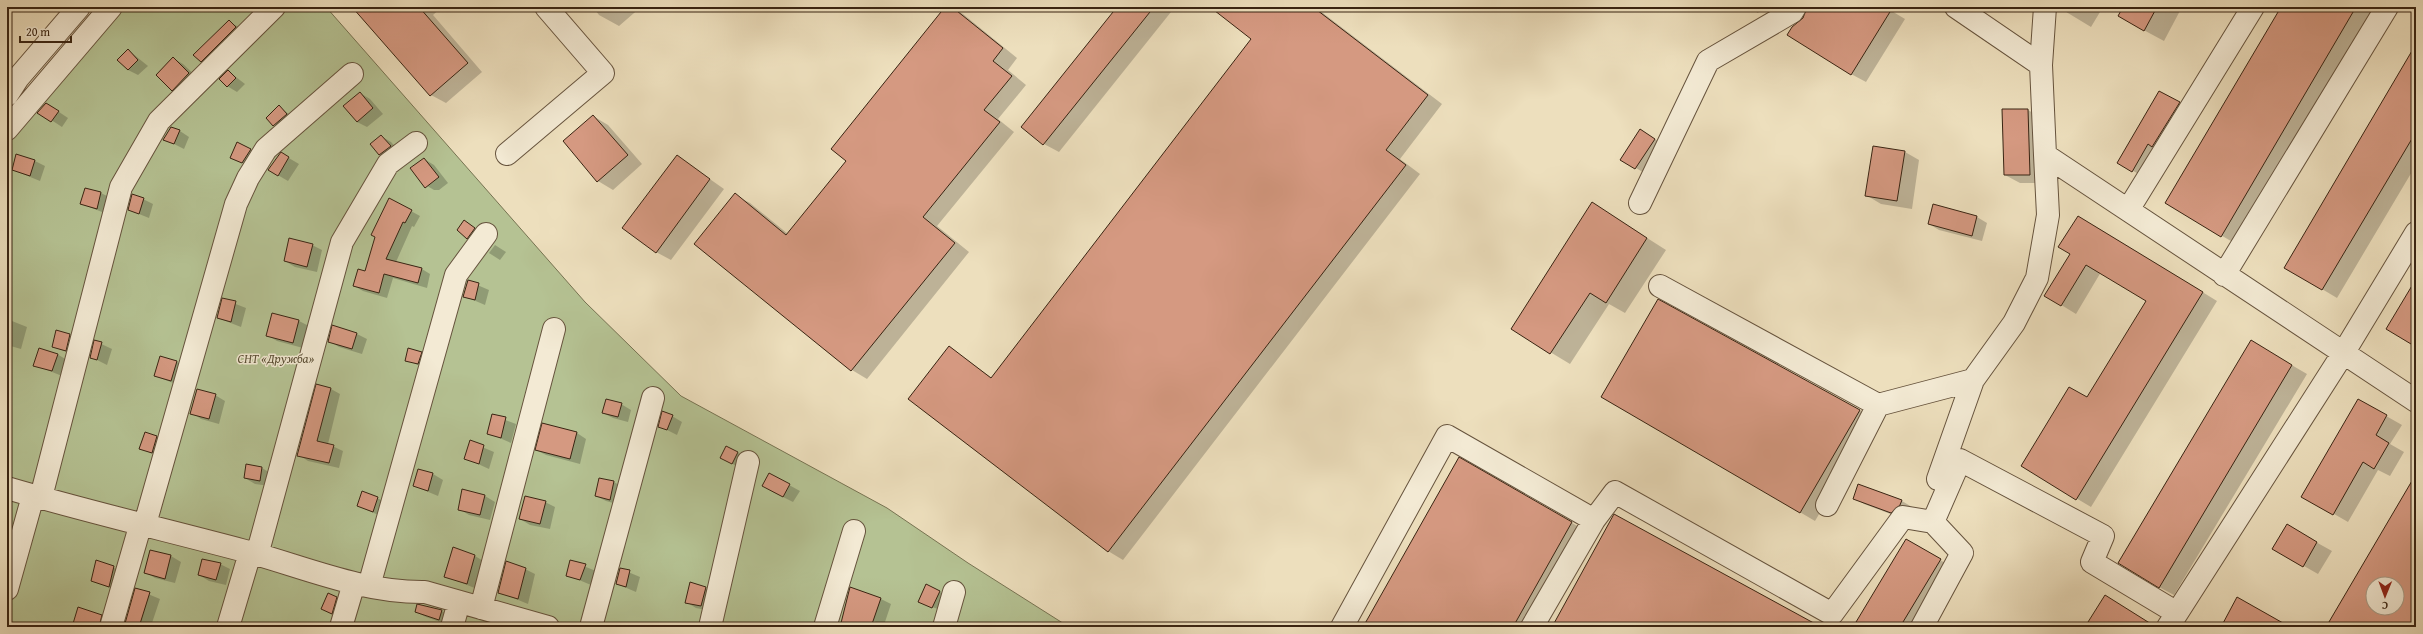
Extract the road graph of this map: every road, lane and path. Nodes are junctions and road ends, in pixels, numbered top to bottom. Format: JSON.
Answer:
{"nodes":[{"id":1,"x":79,"y":7,"type":"edge"},
{"id":2,"x":111,"y":7,"type":"edge"},
{"id":3,"x":274,"y":7,"type":"edge"},
{"id":4,"x":546,"y":7,"type":"edge"},
{"id":5,"x":1795,"y":7,"type":"edge"},
{"id":6,"x":1956,"y":7,"type":"edge"},
{"id":7,"x":2045,"y":7,"type":"edge"},
{"id":8,"x":2253,"y":7,"type":"edge"},
{"id":9,"x":2387,"y":7,"type":"edge"},
{"id":10,"x":2041,"y":65,"type":"junction"},
{"id":11,"x":352,"y":74,"type":"dead end"},
{"id":12,"x":7,"y":95,"type":"edge"},
{"id":13,"x":7,"y":129,"type":"edge"},
{"id":14,"x":416,"y":143,"type":"dead end"},
{"id":15,"x":507,"y":154,"type":"dead end"},
{"id":16,"x":2045,"y":155,"type":"junction"},
{"id":17,"x":1640,"y":203,"type":"dead end"},
{"id":18,"x":2128,"y":210,"type":"junction"},
{"id":19,"x":486,"y":234,"type":"dead end"},
{"id":20,"x":2416,"y":234,"type":"edge"},
{"id":21,"x":2224,"y":275,"type":"junction"},
{"id":22,"x":1660,"y":286,"type":"dead end"},
{"id":23,"x":554,"y":329,"type":"dead end"},
{"id":24,"x":2344,"y":352,"type":"junction"},
{"id":25,"x":1974,"y":380,"type":"junction"},
{"id":26,"x":653,"y":398,"type":"dead end"},
{"id":27,"x":2416,"y":400,"type":"edge"},
{"id":28,"x":1878,"y":405,"type":"junction"},
{"id":29,"x":748,"y":462,"type":"dead end"},
{"id":30,"x":7,"y":488,"type":"edge"},
{"id":31,"x":37,"y":496,"type":"junction"},
{"id":32,"x":1827,"y":505,"type":"dead end"},
{"id":33,"x":1594,"y":520,"type":"junction"},
{"id":34,"x":1928,"y":521,"type":"junction"},
{"id":35,"x":143,"y":524,"type":"junction"},
{"id":36,"x":854,"y":531,"type":"dead end"},
{"id":37,"x":254,"y":554,"type":"junction"},
{"id":38,"x":361,"y":584,"type":"junction"},
{"id":39,"x":7,"y":589,"type":"edge"},
{"id":40,"x":954,"y":592,"type":"dead end"},
{"id":41,"x":459,"y":602,"type":"junction"},
{"id":42,"x":481,"y":608,"type":"junction"},
{"id":43,"x":2173,"y":620,"type":"edge"},
{"id":44,"x":111,"y":627,"type":"edge"},
{"id":45,"x":228,"y":627,"type":"edge"},
{"id":46,"x":341,"y":627,"type":"edge"},
{"id":47,"x":452,"y":627,"type":"edge"},
{"id":48,"x":548,"y":627,"type":"edge"},
{"id":49,"x":591,"y":627,"type":"edge"},
{"id":50,"x":710,"y":627,"type":"edge"},
{"id":51,"x":825,"y":627,"type":"edge"},
{"id":52,"x":944,"y":627,"type":"edge"},
{"id":53,"x":1342,"y":627,"type":"edge"},
{"id":54,"x":1532,"y":627,"type":"edge"},
{"id":55,"x":1922,"y":627,"type":"edge"}],
"edges":[{"from":1,"to":12,"type":"street"},
{"from":2,"to":13,"type":"street"},
{"from":3,"to":31,"type":"street"},
{"from":4,"to":15,"type":"street"},
{"from":5,"to":17,"type":"street"},
{"from":6,"to":10,"type":"street"},
{"from":7,"to":10,"type":"street"},
{"from":8,"to":18,"type":"street"},
{"from":9,"to":21,"type":"street"},
{"from":10,"to":16,"type":"street"},
{"from":11,"to":35,"type":"street"},
{"from":14,"to":37,"type":"street"},
{"from":16,"to":18,"type":"street"},
{"from":16,"to":25,"type":"street"},
{"from":18,"to":21,"type":"street"},
{"from":19,"to":38,"type":"street"},
{"from":20,"to":24,"type":"street"},
{"from":21,"to":24,"type":"street"},
{"from":22,"to":28,"type":"street"},
{"from":23,"to":42,"type":"street"},
{"from":24,"to":27,"type":"street"},
{"from":24,"to":43,"type":"street"},
{"from":25,"to":28,"type":"street"},
{"from":25,"to":34,"type":"street"},
{"from":26,"to":49,"type":"street"},
{"from":28,"to":32,"type":"street"},
{"from":29,"to":50,"type":"street"},
{"from":30,"to":31,"type":"street"},
{"from":31,"to":35,"type":"street"},
{"from":31,"to":39,"type":"street"},
{"from":33,"to":34,"type":"street"},
{"from":33,"to":53,"type":"street"},
{"from":33,"to":54,"type":"street"},
{"from":34,"to":43,"type":"street"},
{"from":34,"to":55,"type":"street"},
{"from":35,"to":37,"type":"street"},
{"from":35,"to":44,"type":"street"},
{"from":36,"to":51,"type":"street"},
{"from":37,"to":38,"type":"street"},
{"from":37,"to":45,"type":"street"},
{"from":38,"to":41,"type":"street"},
{"from":38,"to":46,"type":"street"},
{"from":40,"to":52,"type":"street"},
{"from":41,"to":42,"type":"street"},
{"from":41,"to":47,"type":"street"},
{"from":42,"to":48,"type":"street"}]}
